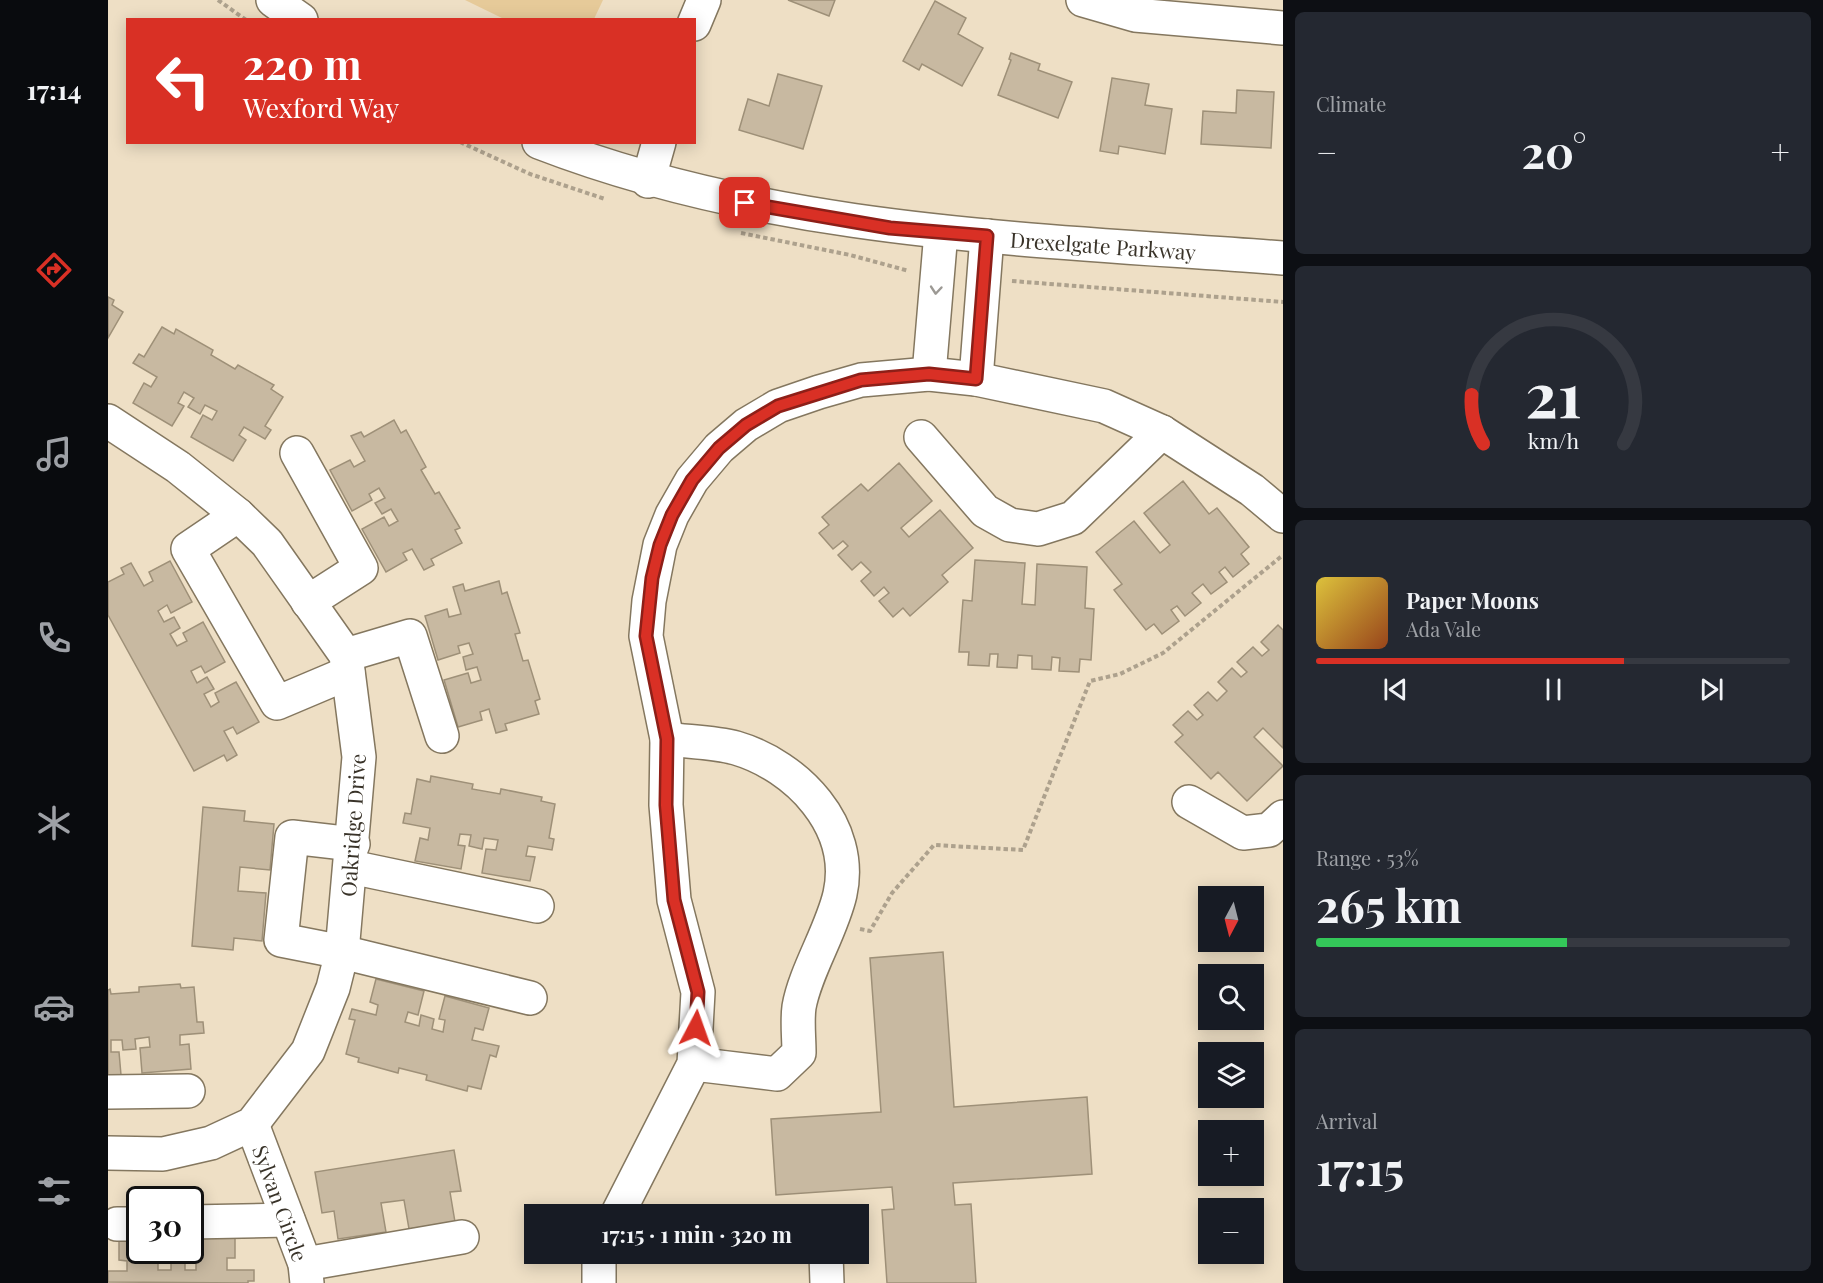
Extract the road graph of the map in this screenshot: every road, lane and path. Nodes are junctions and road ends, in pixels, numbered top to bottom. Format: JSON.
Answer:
{"nodes":[{"id":1,"x":218,"y":0,"type":"edge"},
{"id":2,"x":273,"y":0,"type":"edge"},
{"id":3,"x":704,"y":0,"type":"edge"},
{"id":4,"x":1083,"y":0,"type":"edge"},
{"id":5,"x":243,"y":18,"type":"edge"},
{"id":6,"x":298,"y":18,"type":"edge"},
{"id":7,"x":696,"y":19,"type":"edge"},
{"id":8,"x":1283,"y":28,"type":"edge"},
{"id":9,"x":544,"y":144,"type":"edge"},
{"id":10,"x":658,"y":144,"type":"edge"},
{"id":11,"x":648,"y":181,"type":"junction"},
{"id":12,"x":941,"y":232,"type":"junction"},
{"id":13,"x":987,"y":236,"type":"junction"},
{"id":14,"x":1283,"y":258,"type":"edge"},
{"id":15,"x":1000,"y":280,"type":"dead end"},
{"id":16,"x":1283,"y":302,"type":"edge"},
{"id":17,"x":929,"y":374,"type":"junction"},
{"id":18,"x":976,"y":379,"type":"junction"},
{"id":19,"x":108,"y":421,"type":"edge"},
{"id":20,"x":1162,"y":432,"type":"junction"},
{"id":21,"x":921,"y":437,"type":"dead end"},
{"id":22,"x":297,"y":453,"type":"dead end"},
{"id":23,"x":238,"y":515,"type":"junction"},
{"id":24,"x":1283,"y":516,"type":"edge"},
{"id":25,"x":1283,"y":555,"type":"edge"},
{"id":26,"x":308,"y":602,"type":"junction"},
{"id":27,"x":347,"y":664,"type":"junction"},
{"id":28,"x":442,"y":736,"type":"dead end"},
{"id":29,"x":667,"y":739,"type":"junction"},
{"id":30,"x":1190,"y":802,"type":"dead end"},
{"id":31,"x":1283,"y":817,"type":"edge"},
{"id":32,"x":352,"y":856,"type":"junction"},
{"id":33,"x":537,"y":906,"type":"dead end"},
{"id":34,"x":830,"y":920,"type":"junction"},
{"id":35,"x":342,"y":952,"type":"junction"},
{"id":36,"x":530,"y":998,"type":"dead end"},
{"id":37,"x":694,"y":1064,"type":"junction"},
{"id":38,"x":188,"y":1091,"type":"dead end"},
{"id":39,"x":108,"y":1092,"type":"edge"},
{"id":40,"x":252,"y":1124,"type":"junction"},
{"id":41,"x":108,"y":1153,"type":"edge"},
{"id":42,"x":623,"y":1204,"type":"edge"},
{"id":43,"x":288,"y":1220,"type":"junction"},
{"id":44,"x":204,"y":1222,"type":"edge"},
{"id":45,"x":462,"y":1237,"type":"dead end"},
{"id":46,"x":599,"y":1264,"type":"edge"},
{"id":47,"x":826,"y":1264,"type":"edge"},
{"id":48,"x":306,"y":1273,"type":"edge"},
{"id":49,"x":599,"y":1283,"type":"edge"},
{"id":50,"x":827,"y":1283,"type":"edge"}],
"edges":[{"from":1,"to":5,"type":"path"},
{"from":2,"to":6,"type":"street"},
{"from":3,"to":7,"type":"street"},
{"from":4,"to":8,"type":"street"},
{"from":9,"to":11,"type":"street","name":"Drexelgate Parkway"},
{"from":10,"to":11,"type":"street"},
{"from":11,"to":12,"type":"street","name":"Drexelgate Parkway"},
{"from":12,"to":13,"type":"street","name":"Drexelgate Parkway"},
{"from":12,"to":17,"type":"street","one_way":true},
{"from":13,"to":14,"type":"street","name":"Drexelgate Parkway"},
{"from":13,"to":18,"type":"street"},
{"from":15,"to":16,"type":"path"},
{"from":17,"to":18,"type":"street"},
{"from":17,"to":29,"type":"street"},
{"from":18,"to":20,"type":"street"},
{"from":19,"to":23,"type":"street","name":"Oakridge Drive"},
{"from":20,"to":21,"type":"street"},
{"from":20,"to":24,"type":"street"},
{"from":22,"to":26,"type":"street"},
{"from":23,"to":26,"type":"street","name":"Oakridge Drive"},
{"from":23,"to":27,"type":"street"},
{"from":25,"to":34,"type":"path"},
{"from":26,"to":27,"type":"street","name":"Oakridge Drive"},
{"from":27,"to":28,"type":"street"},
{"from":27,"to":32,"type":"street","name":"Oakridge Drive"},
{"from":29,"to":34,"type":"street"},
{"from":29,"to":37,"type":"street"},
{"from":30,"to":31,"type":"street"},
{"from":32,"to":33,"type":"street"},
{"from":32,"to":35,"type":"street","name":"Oakridge Drive"},
{"from":32,"to":35,"type":"street"},
{"from":34,"to":37,"type":"street"},
{"from":35,"to":36,"type":"street"},
{"from":35,"to":40,"type":"street","name":"Oakridge Drive"},
{"from":37,"to":42,"type":"street"},
{"from":38,"to":39,"type":"street"},
{"from":40,"to":41,"type":"street","name":"Oakridge Drive"},
{"from":40,"to":43,"type":"street","name":"Sylvan Circle"},
{"from":43,"to":44,"type":"street"},
{"from":43,"to":48,"type":"street","name":"Sylvan Circle"},
{"from":45,"to":48,"type":"street"},
{"from":46,"to":49,"type":"street"},
{"from":47,"to":50,"type":"street"}]}
